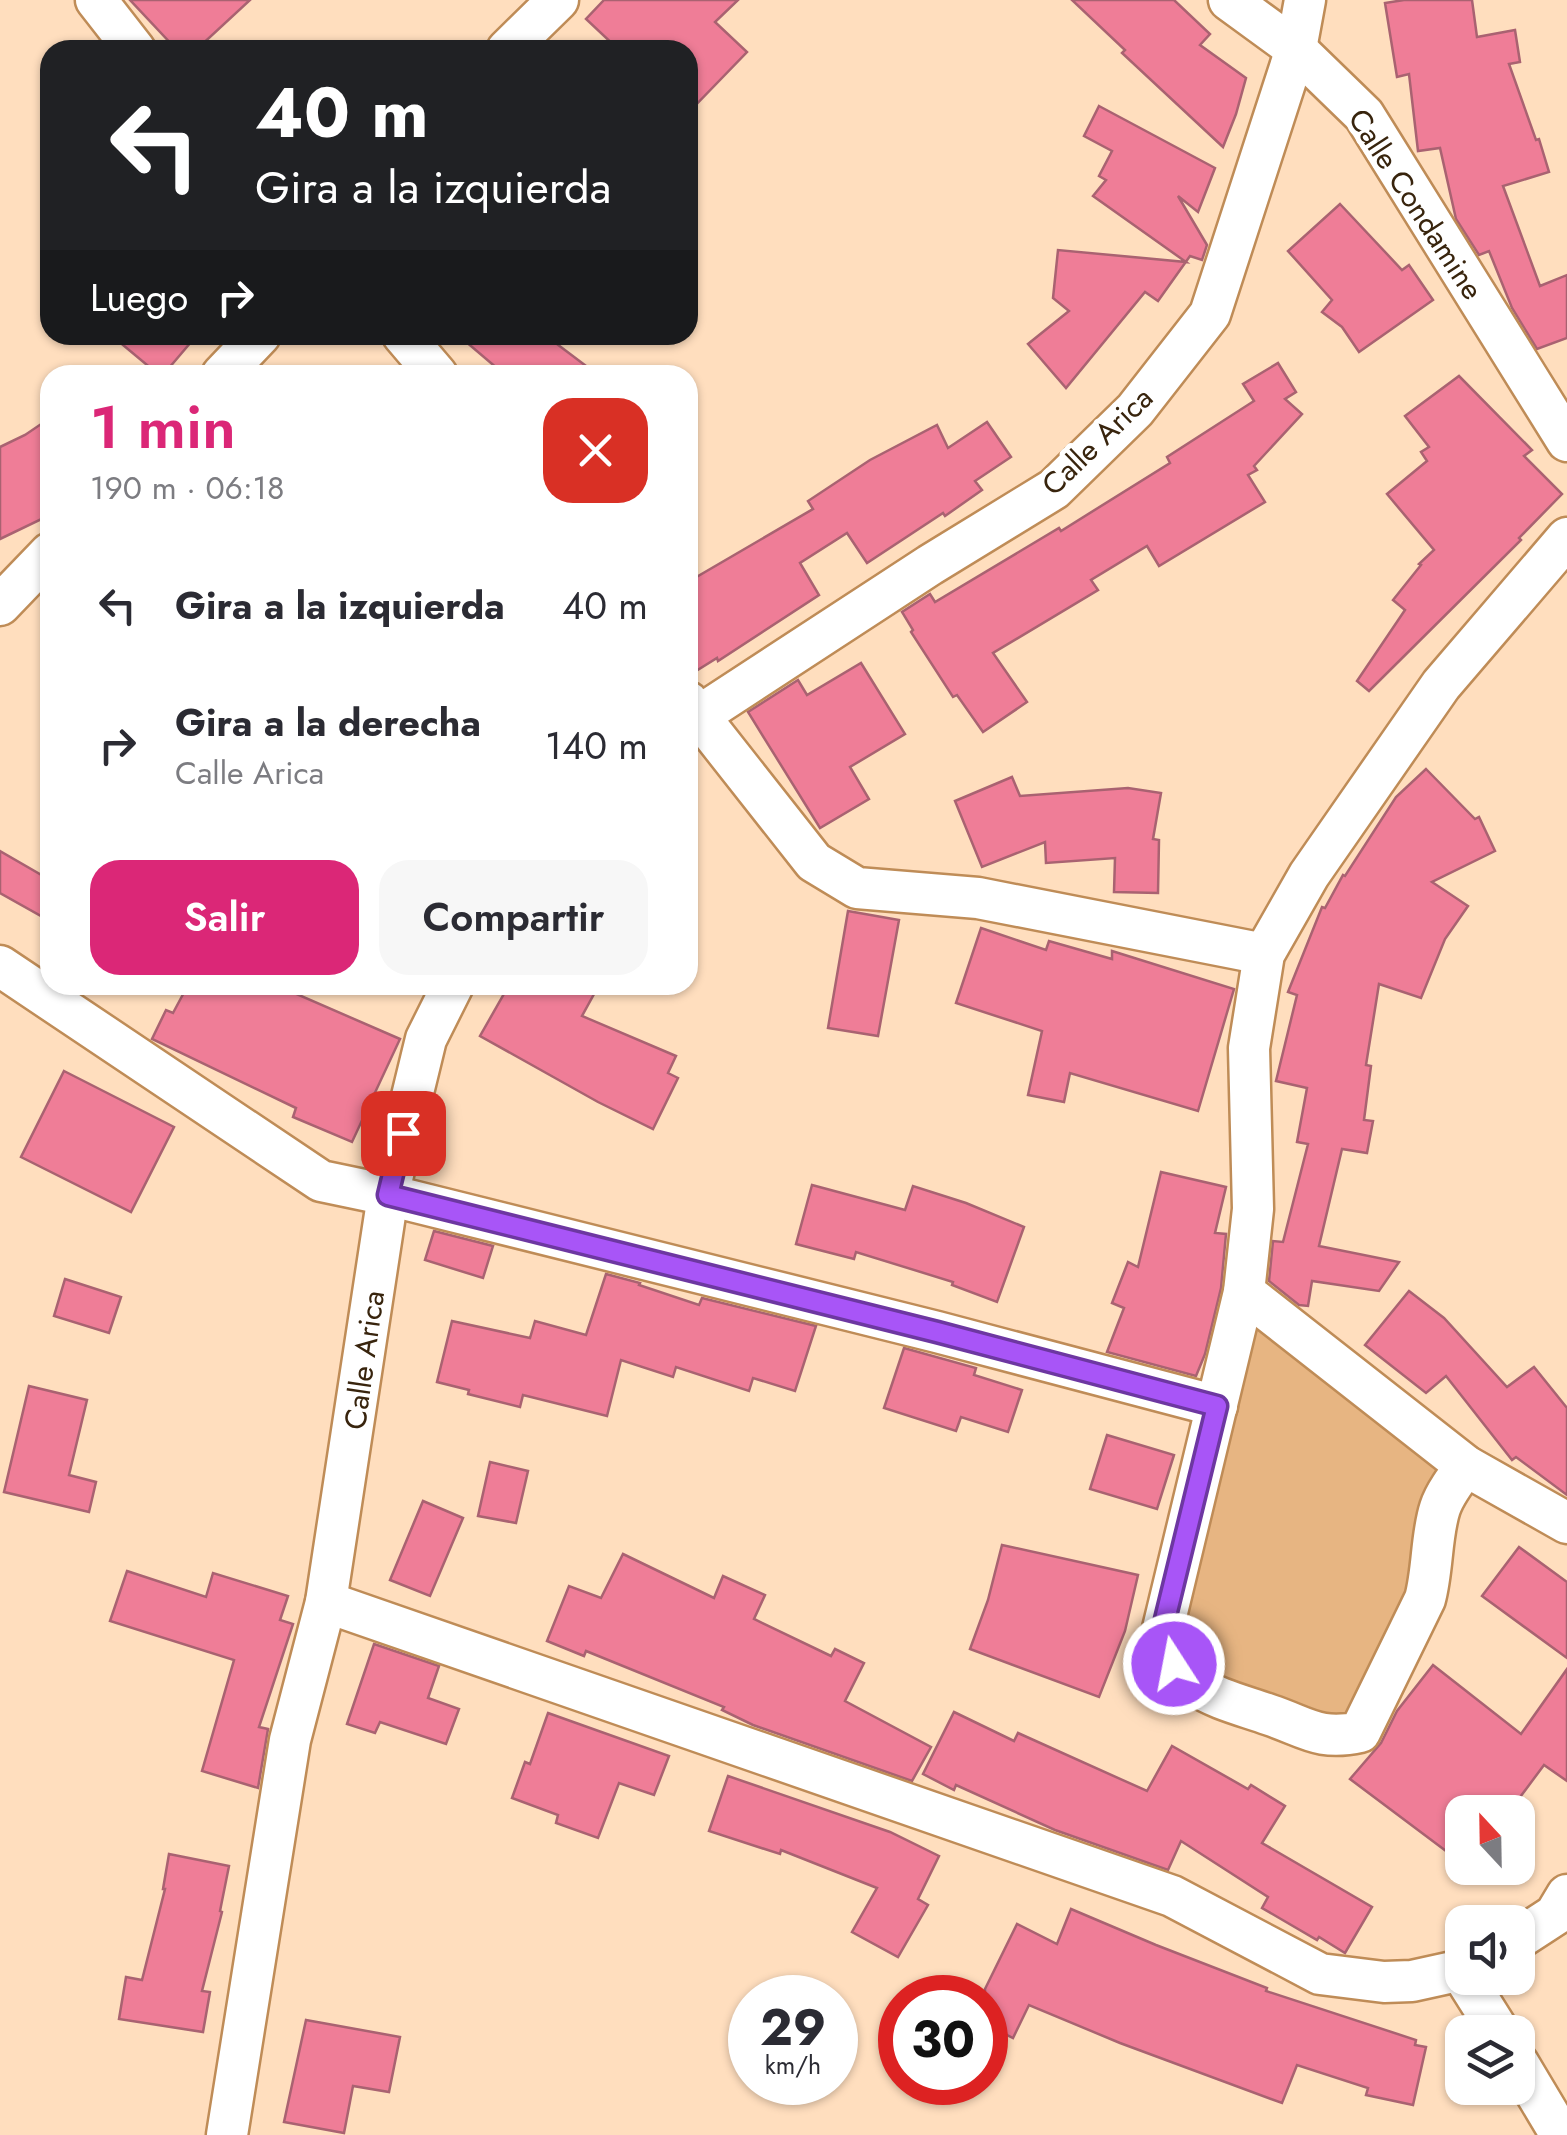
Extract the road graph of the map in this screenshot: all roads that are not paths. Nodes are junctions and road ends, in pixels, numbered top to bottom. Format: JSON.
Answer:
{"nodes":[{"id":1,"x":96,"y":0,"type":"edge"},
{"id":2,"x":558,"y":0,"type":"edge"},
{"id":3,"x":1228,"y":0,"type":"edge"},
{"id":4,"x":1305,"y":0,"type":"edge"},
{"id":5,"x":127,"y":40,"type":"edge"},
{"id":6,"x":518,"y":40,"type":"edge"},
{"id":7,"x":1296,"y":49,"type":"junction"},
{"id":8,"x":250,"y":345,"type":"edge"},
{"id":9,"x":412,"y":345,"type":"edge"},
{"id":10,"x":232,"y":365,"type":"edge"},
{"id":11,"x":428,"y":365,"type":"edge"},
{"id":12,"x":1567,"y":441,"type":"edge"},
{"id":13,"x":1567,"y":538,"type":"edge"},
{"id":14,"x":40,"y":563,"type":"edge"},
{"id":15,"x":0,"y":605,"type":"edge"},
{"id":16,"x":698,"y":710,"type":"edge"},
{"id":17,"x":698,"y":722,"type":"edge"},
{"id":18,"x":1264,"y":954,"type":"junction"},
{"id":19,"x":0,"y":966,"type":"edge"},
{"id":20,"x":40,"y":993,"type":"edge"},
{"id":21,"x":44,"y":995,"type":"edge"},
{"id":22,"x":448,"y":995,"type":"edge"},
{"id":23,"x":388,"y":1195,"type":"junction"},
{"id":24,"x":1244,"y":1292,"type":"junction"},
{"id":25,"x":1217,"y":1406,"type":"junction"},
{"id":26,"x":1466,"y":1466,"type":"junction"},
{"id":27,"x":1567,"y":1523,"type":"edge"},
{"id":28,"x":326,"y":1602,"type":"junction"},
{"id":29,"x":1567,"y":1895,"type":"edge"},
{"id":30,"x":1535,"y":1928,"type":"edge"},
{"id":31,"x":1445,"y":1976,"type":"edge"},
{"id":32,"x":1535,"y":2091,"type":"edge"},
{"id":33,"x":227,"y":2135,"type":"edge"},
{"id":34,"x":1561,"y":2135,"type":"edge"}],
"edges":[{"from":1,"to":5,"type":"street"},
{"from":2,"to":6,"type":"street"},
{"from":3,"to":7,"type":"street","name":"Calle Condamine"},
{"from":4,"to":7,"type":"street","name":"Calle Arica"},
{"from":7,"to":12,"type":"street","name":"Calle Condamine"},
{"from":7,"to":16,"type":"street","name":"Calle Arica"},
{"from":8,"to":10,"type":"street"},
{"from":9,"to":11,"type":"street"},
{"from":13,"to":18,"type":"street"},
{"from":14,"to":15,"type":"street"},
{"from":17,"to":18,"type":"street"},
{"from":18,"to":24,"type":"street"},
{"from":19,"to":20,"type":"street"},
{"from":21,"to":23,"type":"street"},
{"from":22,"to":23,"type":"street","name":"Calle Arica"},
{"from":23,"to":25,"type":"street"},
{"from":23,"to":28,"type":"street","name":"Calle Arica"},
{"from":24,"to":25,"type":"street"},
{"from":24,"to":26,"type":"street"},
{"from":25,"to":26,"type":"street"},
{"from":26,"to":27,"type":"street"},
{"from":28,"to":31,"type":"street"},
{"from":28,"to":33,"type":"street","name":"Calle Arica"},
{"from":29,"to":30,"type":"street"},
{"from":32,"to":34,"type":"street"}]}
